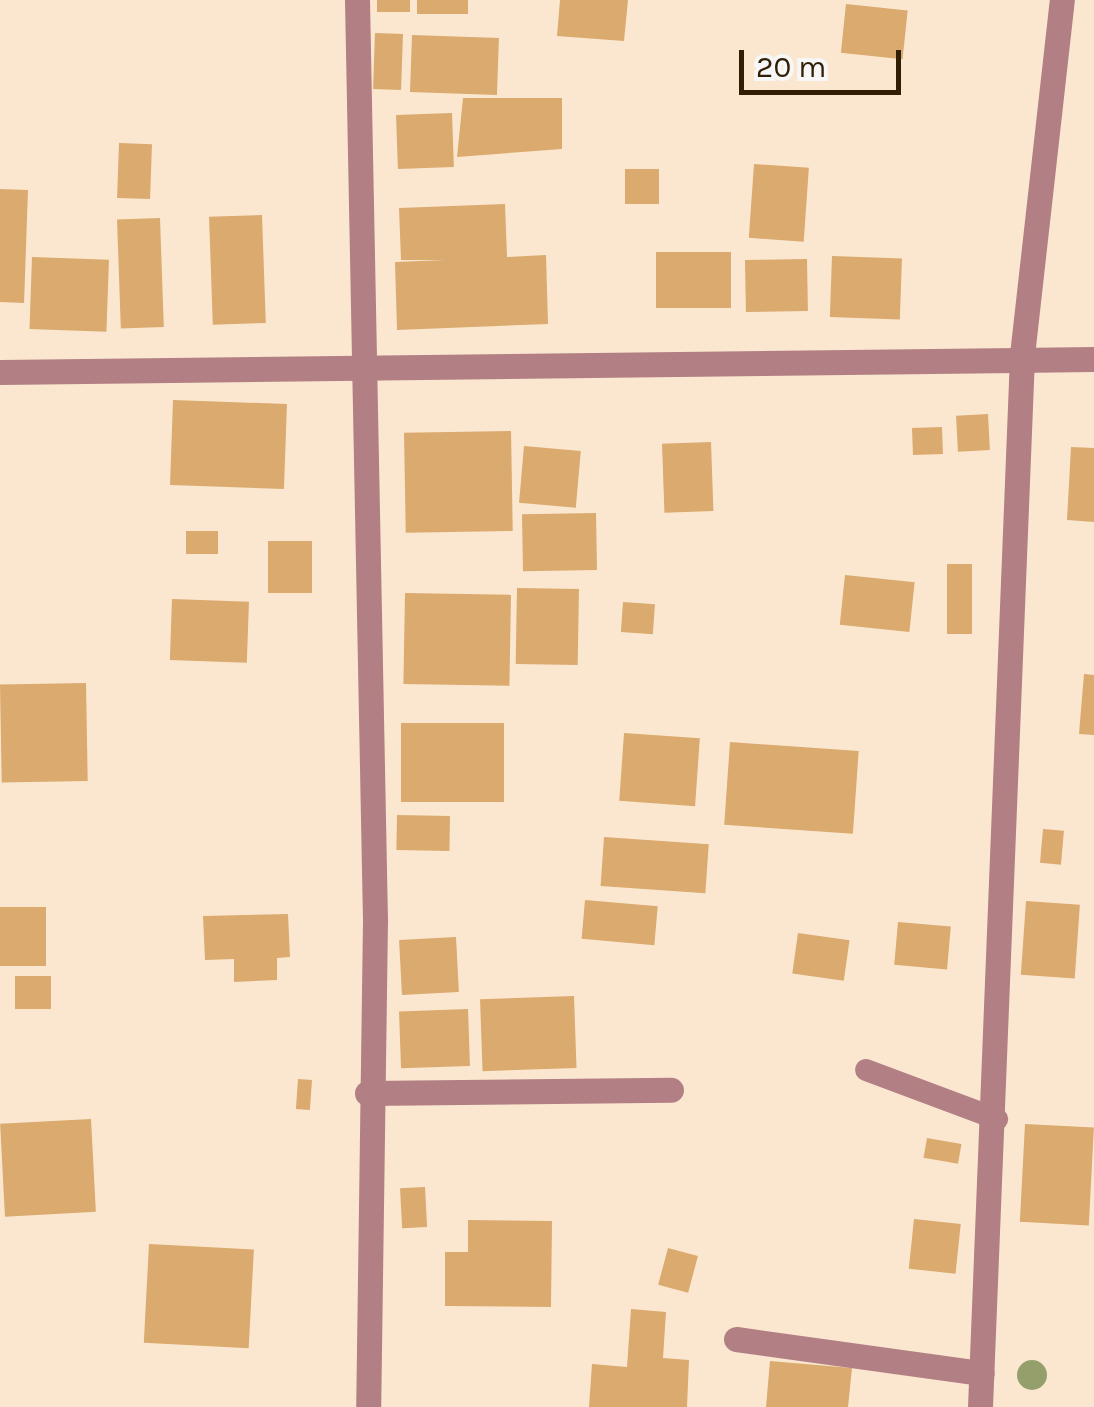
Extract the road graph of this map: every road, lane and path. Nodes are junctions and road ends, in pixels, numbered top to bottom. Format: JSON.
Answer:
{"nodes":[{"id":1,"x":357,"y":0,"type":"edge"},
{"id":2,"x":1062,"y":0,"type":"edge"},
{"id":3,"x":1022,"y":356,"type":"junction"},
{"id":4,"x":1094,"y":359,"type":"edge"},
{"id":5,"x":362,"y":362,"type":"junction"},
{"id":6,"x":0,"y":372,"type":"edge"},
{"id":7,"x":866,"y":1070,"type":"dead end"},
{"id":8,"x":671,"y":1090,"type":"dead end"},
{"id":9,"x":367,"y":1093,"type":"junction"},
{"id":10,"x":997,"y":1120,"type":"junction"},
{"id":11,"x":736,"y":1340,"type":"dead end"},
{"id":12,"x":982,"y":1373,"type":"junction"},
{"id":13,"x":368,"y":1407,"type":"edge"},
{"id":14,"x":980,"y":1407,"type":"edge"}],
"edges":[{"from":1,"to":5,"type":"street"},
{"from":2,"to":3,"type":"street"},
{"from":3,"to":4,"type":"street"},
{"from":3,"to":5,"type":"street"},
{"from":3,"to":10,"type":"street"},
{"from":5,"to":6,"type":"street"},
{"from":5,"to":9,"type":"street"},
{"from":7,"to":10,"type":"lane"},
{"from":8,"to":9,"type":"street"},
{"from":9,"to":13,"type":"street"},
{"from":10,"to":12,"type":"street"},
{"from":11,"to":12,"type":"street"},
{"from":12,"to":14,"type":"street"}]}
